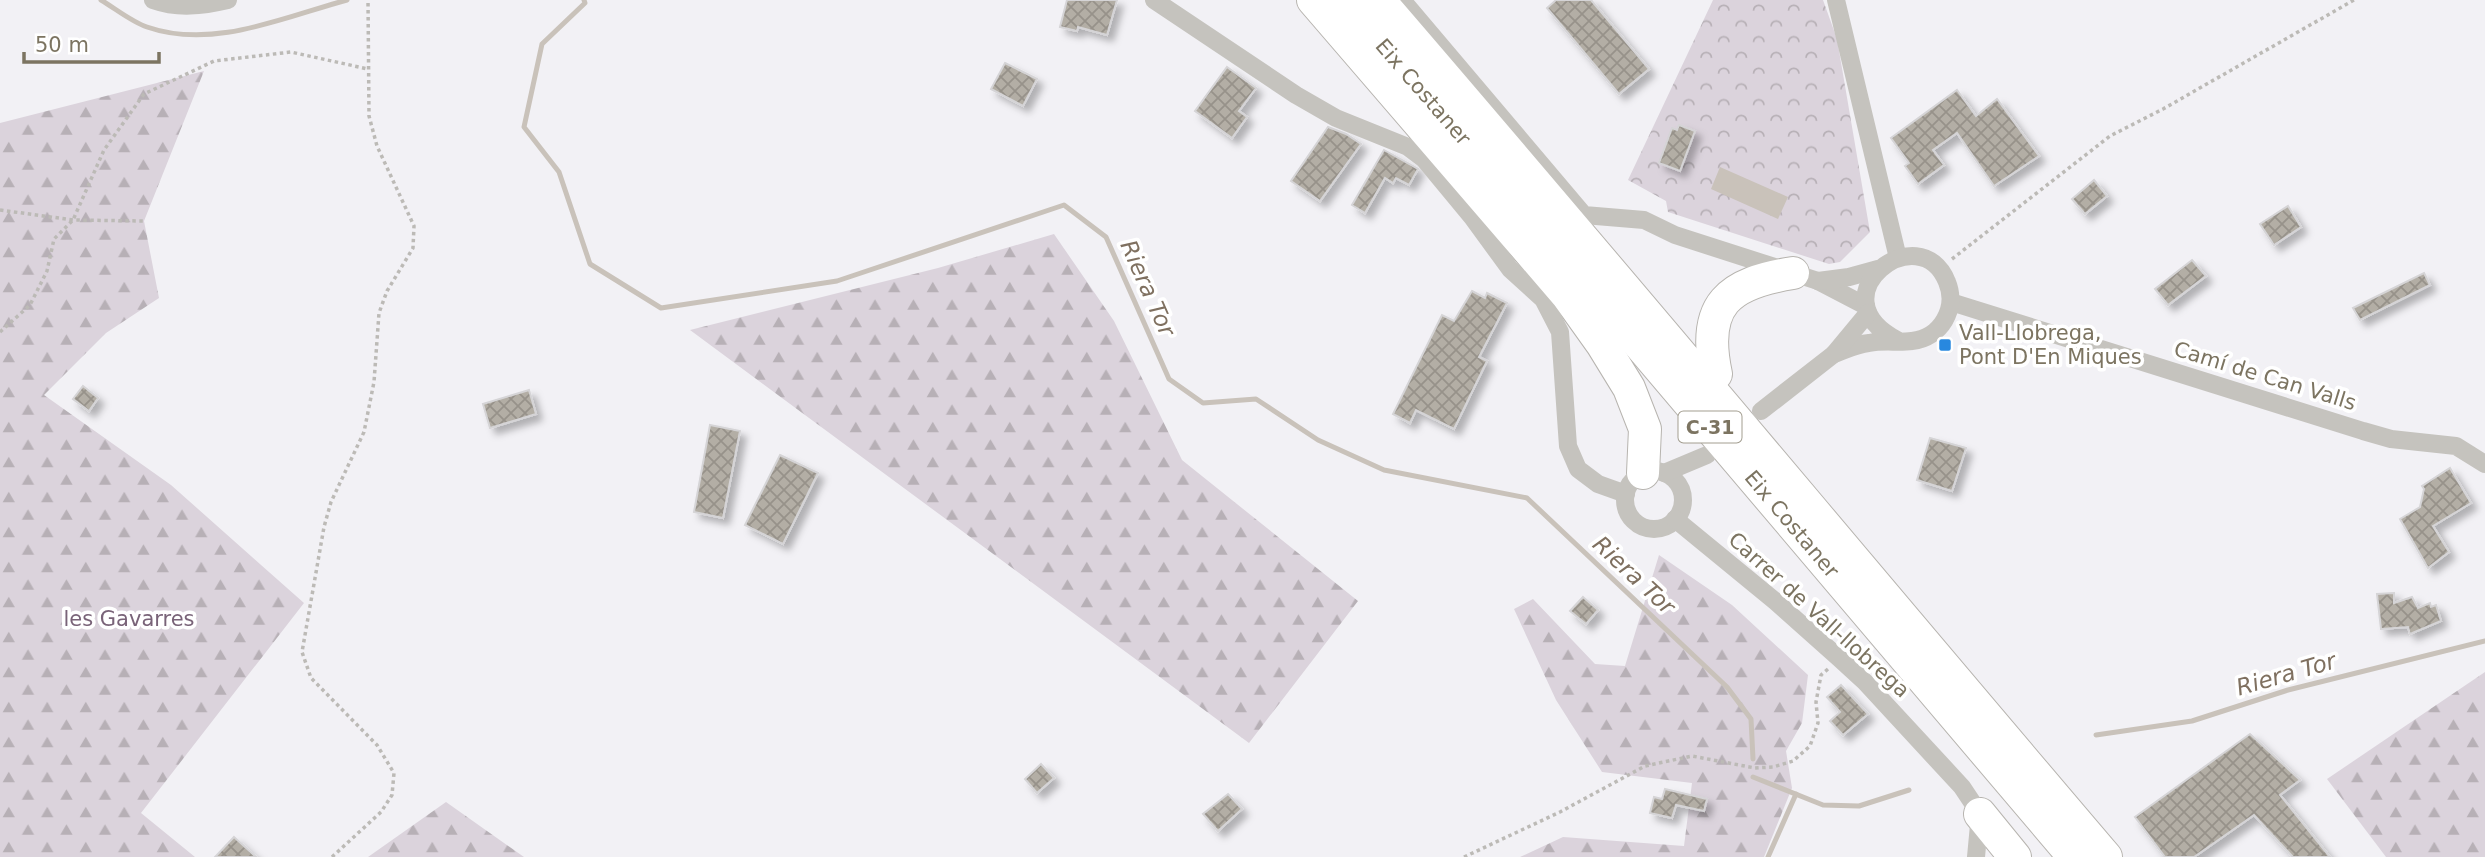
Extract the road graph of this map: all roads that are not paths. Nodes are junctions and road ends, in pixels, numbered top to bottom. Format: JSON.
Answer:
{"nodes":[{"id":1,"x":153,"y":0,"type":"edge"},
{"id":2,"x":228,"y":0,"type":"edge"},
{"id":3,"x":1154,"y":0,"type":"edge"},
{"id":4,"x":1313,"y":0,"type":"edge"},
{"id":5,"x":1343,"y":0,"type":"edge"},
{"id":6,"x":1379,"y":0,"type":"edge"},
{"id":7,"x":1402,"y":0,"type":"edge"},
{"id":8,"x":1836,"y":0,"type":"edge"},
{"id":9,"x":1584,"y":215,"type":"junction"},
{"id":10,"x":1898,"y":258,"type":"junction"},
{"id":11,"x":1878,"y":269,"type":"junction"},
{"id":12,"x":1806,"y":277,"type":"junction"},
{"id":13,"x":1951,"y":302,"type":"junction"},
{"id":14,"x":1867,"y":310,"type":"junction"},
{"id":15,"x":1896,"y":340,"type":"junction"},
{"id":16,"x":1834,"y":354,"type":"junction"},
{"id":17,"x":1716,"y":374,"type":"junction"},
{"id":18,"x":1761,"y":411,"type":"dead end"},
{"id":19,"x":2485,"y":464,"type":"edge"},
{"id":20,"x":1644,"y":480,"type":"junction"},
{"id":21,"x":1682,"y":494,"type":"junction"},
{"id":22,"x":1675,"y":519,"type":"junction"},
{"id":23,"x":1898,"y":613,"type":"junction"},
{"id":24,"x":1980,"y":814,"type":"junction"},
{"id":25,"x":2004,"y":855,"type":"edge"},
{"id":26,"x":1976,"y":857,"type":"edge"},
{"id":27,"x":2074,"y":857,"type":"edge"},
{"id":28,"x":2106,"y":857,"type":"edge"}],
"edges":[{"from":1,"to":2,"type":"street"},
{"from":3,"to":20,"type":"street"},
{"from":4,"to":20,"type":"highway"},
{"from":5,"to":27,"type":"highway","name":"Eix Costaner","number":"C-31"},
{"from":6,"to":23,"type":"highway","number":"C-31"},
{"from":7,"to":9,"type":"street"},
{"from":8,"to":10,"type":"street"},
{"from":9,"to":12,"type":"street"},
{"from":9,"to":17,"type":"highway"},
{"from":10,"to":11,"type":"street"},
{"from":10,"to":13,"type":"street"},
{"from":11,"to":12,"type":"street"},
{"from":11,"to":14,"type":"street"},
{"from":12,"to":14,"type":"street"},
{"from":12,"to":17,"type":"highway"},
{"from":13,"to":15,"type":"street"},
{"from":13,"to":19,"type":"street","name":"Camí de Can Valls"},
{"from":14,"to":15,"type":"street"},
{"from":14,"to":16,"type":"street"},
{"from":15,"to":16,"type":"street"},
{"from":16,"to":18,"type":"street"},
{"from":17,"to":23,"type":"highway"},
{"from":20,"to":21,"type":"street"},
{"from":20,"to":21,"type":"street"},
{"from":20,"to":22,"type":"street"},
{"from":21,"to":22,"type":"street"},
{"from":22,"to":24,"type":"street","name":"Carrer de Vall-llobrega"},
{"from":23,"to":28,"type":"highway","number":"C-31"},
{"from":24,"to":25,"type":"highway"},
{"from":24,"to":26,"type":"street"}]}
